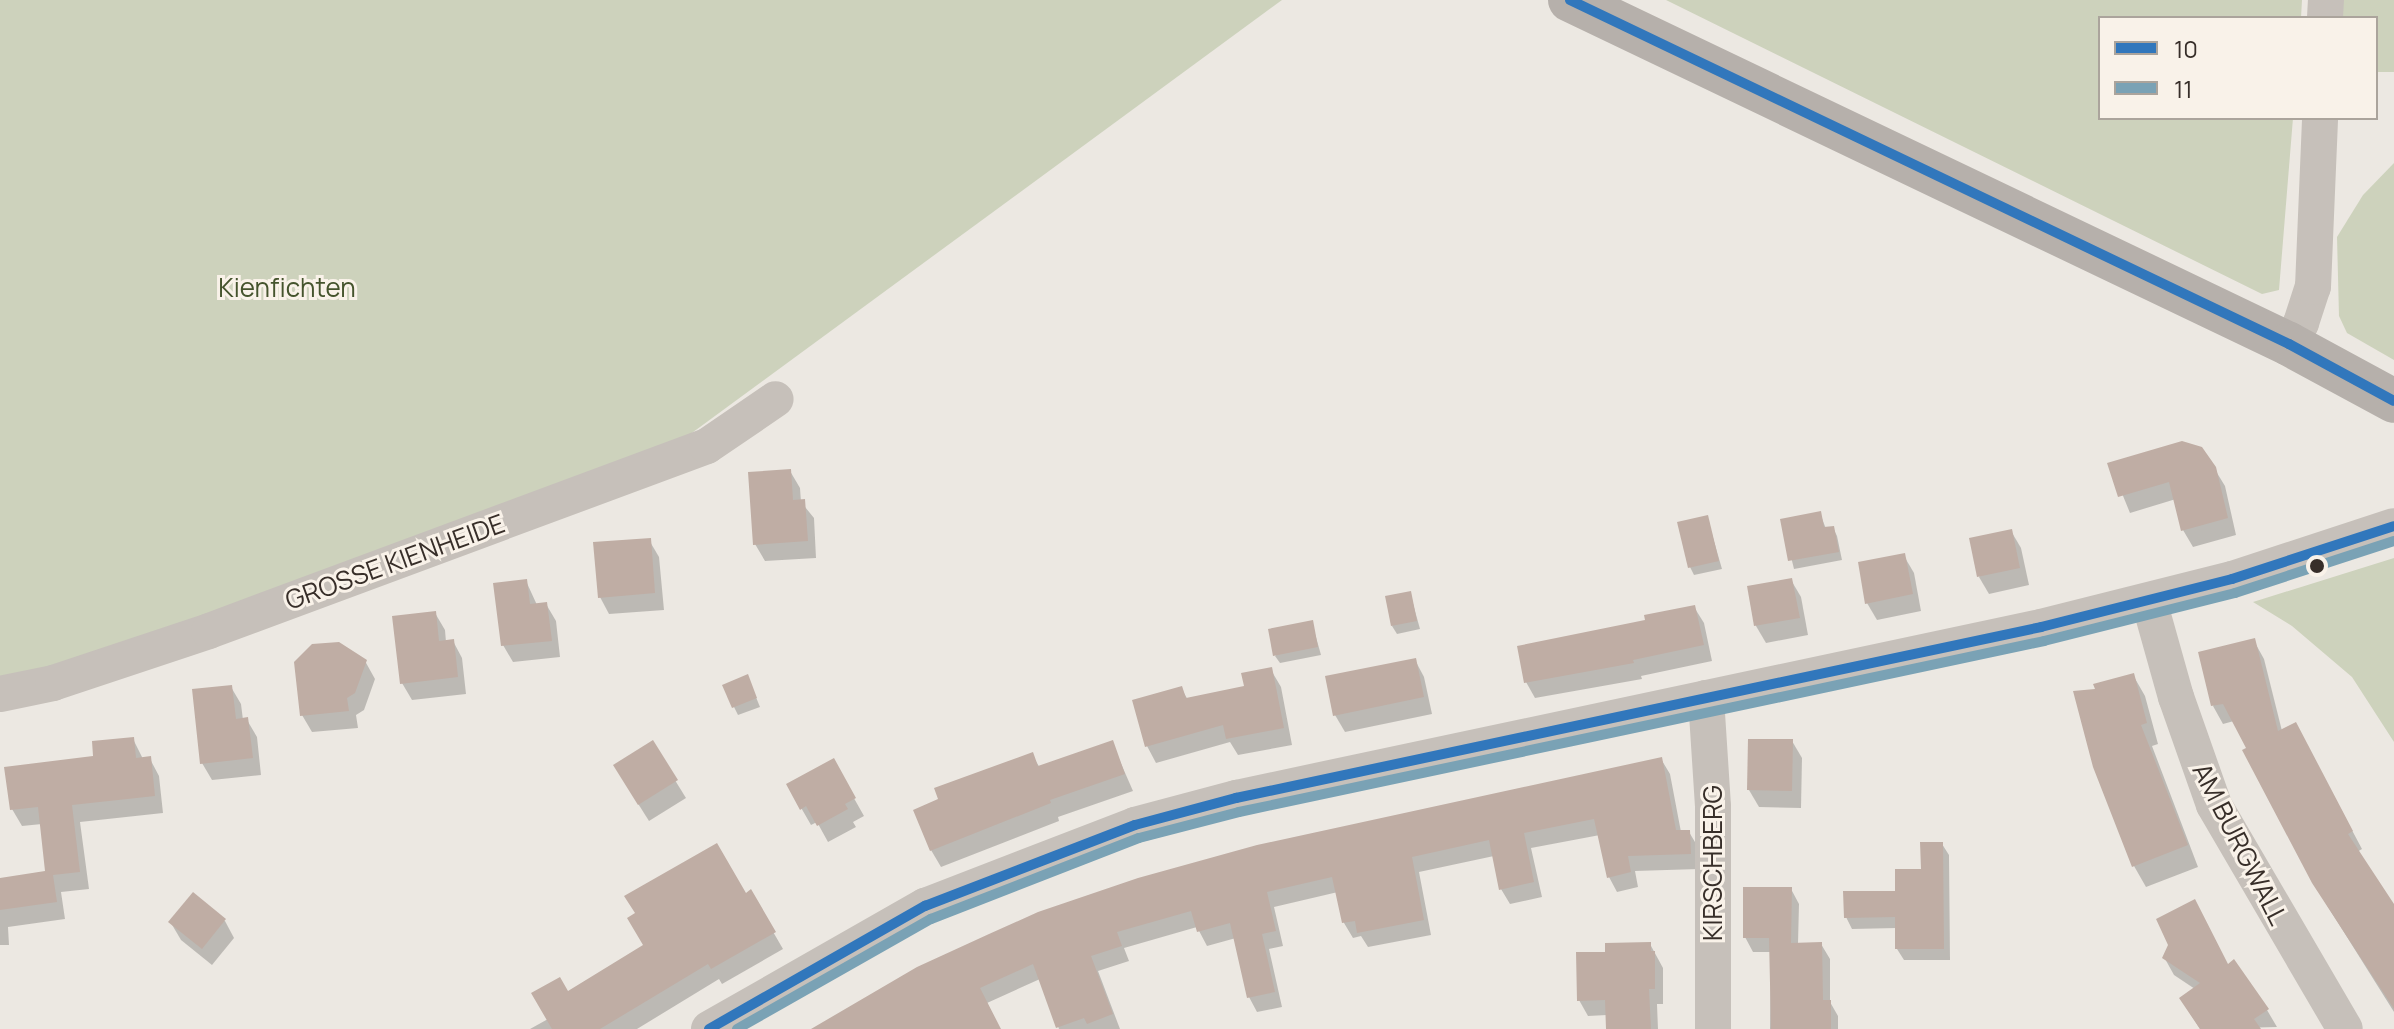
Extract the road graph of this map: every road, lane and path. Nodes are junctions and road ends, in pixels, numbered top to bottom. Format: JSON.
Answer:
{"nodes":[{"id":1,"x":1570,"y":0,"type":"edge"},
{"id":2,"x":2320,"y":120,"type":"edge"},
{"id":3,"x":2289,"y":344,"type":"junction"},
{"id":4,"x":776,"y":399,"type":"dead end"},
{"id":5,"x":2394,"y":401,"type":"edge"},
{"id":6,"x":2394,"y":526,"type":"edge"},
{"id":7,"x":2149,"y":601,"type":"junction"},
{"id":8,"x":0,"y":694,"type":"edge"},
{"id":9,"x":1706,"y":698,"type":"junction"},
{"id":10,"x":709,"y":1029,"type":"edge"},
{"id":11,"x":1713,"y":1029,"type":"edge"},
{"id":12,"x":2345,"y":1029,"type":"edge"}],
"edges":[{"from":1,"to":3,"type":"street"},
{"from":2,"to":3,"type":"street"},
{"from":3,"to":5,"type":"street"},
{"from":4,"to":8,"type":"street","name":"GROSSE KIENHEIDE"},
{"from":6,"to":7,"type":"street"},
{"from":7,"to":9,"type":"street"},
{"from":7,"to":12,"type":"street","name":"AM BURGWALL"},
{"from":9,"to":10,"type":"street"},
{"from":9,"to":11,"type":"street","name":"KIRSCHBERG"}]}
